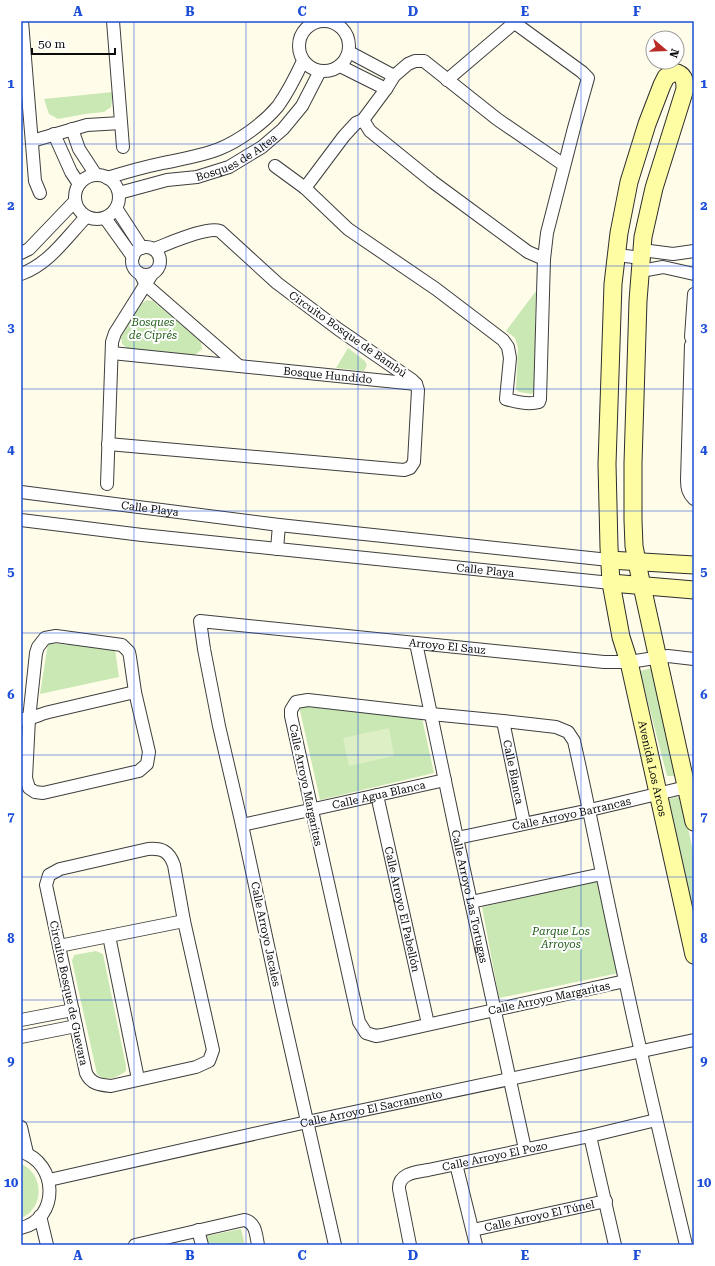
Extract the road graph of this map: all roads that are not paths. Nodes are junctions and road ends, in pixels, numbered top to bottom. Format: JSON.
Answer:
{"nodes":[{"id":1,"x":22,"y":21,"type":"edge"},
{"id":2,"x":112,"y":21,"type":"edge"},
{"id":3,"x":513,"y":22,"type":"edge"},
{"id":4,"x":349,"y":52,"type":"junction"},
{"id":5,"x":304,"y":61,"type":"junction"},
{"id":6,"x":340,"y":66,"type":"junction"},
{"id":7,"x":320,"y":71,"type":"junction"},
{"id":8,"x":394,"y":76,"type":"junction"},
{"id":9,"x":447,"y":80,"type":"junction"},
{"id":10,"x":386,"y":89,"type":"junction"},
{"id":11,"x":363,"y":120,"type":"junction"},
{"id":12,"x":121,"y":123,"type":"junction"},
{"id":13,"x":72,"y":128,"type":"junction"},
{"id":14,"x":54,"y":134,"type":"junction"},
{"id":15,"x":32,"y":141,"type":"junction"},
{"id":16,"x":123,"y":147,"type":"dead end"},
{"id":17,"x":564,"y":165,"type":"junction"},
{"id":18,"x":275,"y":166,"type":"dead end"},
{"id":19,"x":102,"y":176,"type":"junction"},
{"id":20,"x":79,"y":184,"type":"junction"},
{"id":21,"x":305,"y":188,"type":"junction"},
{"id":22,"x":40,"y":193,"type":"dead end"},
{"id":23,"x":119,"y":193,"type":"junction"},
{"id":24,"x":75,"y":201,"type":"junction"},
{"id":25,"x":116,"y":208,"type":"junction"},
{"id":26,"x":623,"y":208,"type":"junction"},
{"id":27,"x":648,"y":214,"type":"junction"},
{"id":28,"x":86,"y":217,"type":"junction"},
{"id":29,"x":104,"y":218,"type":"junction"},
{"id":30,"x":142,"y":248,"type":"junction"},
{"id":31,"x":694,"y":252,"type":"edge"},
{"id":32,"x":21,"y":253,"type":"edge"},
{"id":33,"x":157,"y":254,"type":"junction"},
{"id":34,"x":617,"y":255,"type":"junction"},
{"id":35,"x":133,"y":257,"type":"junction"},
{"id":36,"x":544,"y":259,"type":"junction"},
{"id":37,"x":642,"y":260,"type":"junction"},
{"id":38,"x":26,"y":272,"type":"edge"},
{"id":39,"x":694,"y":274,"type":"edge"},
{"id":40,"x":146,"y":278,"type":"junction"},
{"id":41,"x":694,"y":299,"type":"edge"},
{"id":42,"x":112,"y":354,"type":"junction"},
{"id":43,"x":239,"y":366,"type":"junction"},
{"id":44,"x":692,"y":383,"type":"edge"},
{"id":45,"x":416,"y":384,"type":"junction"},
{"id":46,"x":108,"y":444,"type":"junction"},
{"id":47,"x":106,"y":484,"type":"dead end"},
{"id":48,"x":21,"y":492,"type":"edge"},
{"id":49,"x":694,"y":499,"type":"edge"},
{"id":50,"x":21,"y":520,"type":"edge"},
{"id":51,"x":279,"y":525,"type":"junction"},
{"id":52,"x":277,"y":549,"type":"junction"},
{"id":53,"x":610,"y":560,"type":"junction"},
{"id":54,"x":637,"y":560,"type":"junction"},
{"id":55,"x":694,"y":565,"type":"edge"},
{"id":56,"x":694,"y":579,"type":"edge"},
{"id":57,"x":611,"y":583,"type":"junction"},
{"id":58,"x":642,"y":586,"type":"junction"},
{"id":59,"x":673,"y":588,"type":"junction"},
{"id":60,"x":694,"y":590,"type":"edge"},
{"id":61,"x":200,"y":622,"type":"joint"},
{"id":62,"x":416,"y":643,"type":"junction"},
{"id":63,"x":658,"y":657,"type":"junction"},
{"id":64,"x":694,"y":659,"type":"edge"},
{"id":65,"x":629,"y":662,"type":"junction"},
{"id":66,"x":135,"y":692,"type":"junction"},
{"id":67,"x":26,"y":703,"type":"edge"},
{"id":68,"x":49,"y":712,"type":"junction"},
{"id":69,"x":431,"y":714,"type":"junction"},
{"id":70,"x":25,"y":719,"type":"edge"},
{"id":71,"x":503,"y":721,"type":"junction"},
{"id":72,"x":445,"y":780,"type":"junction"},
{"id":73,"x":687,"y":788,"type":"junction"},
{"id":74,"x":659,"y":794,"type":"junction"},
{"id":75,"x":377,"y":795,"type":"junction"},
{"id":76,"x":312,"y":810,"type":"junction"},
{"id":77,"x":590,"y":810,"type":"junction"},
{"id":78,"x":694,"y":822,"type":"edge"},
{"id":79,"x":524,"y":823,"type":"junction"},
{"id":80,"x":242,"y":825,"type":"junction"},
{"id":81,"x":456,"y":838,"type":"junction"},
{"id":82,"x":602,"y":874,"type":"junction"},
{"id":83,"x":471,"y":902,"type":"junction"},
{"id":84,"x":184,"y":921,"type":"junction"},
{"id":85,"x":108,"y":936,"type":"junction"},
{"id":86,"x":59,"y":946,"type":"junction"},
{"id":87,"x":694,"y":955,"type":"edge"},
{"id":88,"x":625,"y":981,"type":"junction"},
{"id":89,"x":73,"y":1010,"type":"junction"},
{"id":90,"x":494,"y":1010,"type":"junction"},
{"id":91,"x":21,"y":1020,"type":"edge"},
{"id":92,"x":428,"y":1024,"type":"junction"},
{"id":93,"x":76,"y":1026,"type":"junction"},
{"id":94,"x":21,"y":1037,"type":"edge"},
{"id":95,"x":694,"y":1040,"type":"edge"},
{"id":96,"x":641,"y":1051,"type":"junction"},
{"id":97,"x":510,"y":1078,"type":"junction"},
{"id":98,"x":138,"y":1079,"type":"junction"},
{"id":99,"x":656,"y":1120,"type":"junction"},
{"id":100,"x":307,"y":1122,"type":"junction"},
{"id":101,"x":21,"y":1127,"type":"edge"},
{"id":102,"x":590,"y":1136,"type":"junction"},
{"id":103,"x":525,"y":1149,"type":"junction"},
{"id":104,"x":24,"y":1152,"type":"edge"},
{"id":105,"x":456,"y":1164,"type":"junction"},
{"id":106,"x":48,"y":1180,"type":"junction"},
{"id":107,"x":606,"y":1201,"type":"junction"},
{"id":108,"x":40,"y":1216,"type":"junction"},
{"id":109,"x":21,"y":1228,"type":"edge"},
{"id":110,"x":198,"y":1230,"type":"junction"},
{"id":111,"x":473,"y":1230,"type":"junction"},
{"id":112,"x":47,"y":1245,"type":"edge"},
{"id":113,"x":135,"y":1245,"type":"edge"},
{"id":114,"x":202,"y":1245,"type":"edge"},
{"id":115,"x":258,"y":1245,"type":"edge"},
{"id":116,"x":335,"y":1245,"type":"edge"},
{"id":117,"x":410,"y":1245,"type":"edge"},
{"id":118,"x":476,"y":1245,"type":"edge"},
{"id":119,"x":615,"y":1245,"type":"edge"},
{"id":120,"x":686,"y":1245,"type":"edge"}],
"edges":[{"from":1,"to":15,"type":"street"},
{"from":2,"to":12,"type":"street"},
{"from":3,"to":9,"type":"street"},
{"from":3,"to":17,"type":"street"},
{"from":4,"to":5,"type":"street"},
{"from":4,"to":6,"type":"street"},
{"from":4,"to":8,"type":"street"},
{"from":5,"to":7,"type":"street"},
{"from":5,"to":19,"type":"street","name":"Bosques de Altea"},
{"from":6,"to":7,"type":"street"},
{"from":6,"to":10,"type":"street"},
{"from":7,"to":23,"type":"street","name":"Bosques de Altea"},
{"from":8,"to":9,"type":"street"},
{"from":8,"to":10,"type":"street"},
{"from":9,"to":17,"type":"street"},
{"from":10,"to":11,"type":"street"},
{"from":11,"to":21,"type":"street"},
{"from":11,"to":36,"type":"street"},
{"from":12,"to":13,"type":"street"},
{"from":12,"to":16,"type":"street"},
{"from":13,"to":14,"type":"street"},
{"from":13,"to":19,"type":"street"},
{"from":14,"to":15,"type":"street"},
{"from":14,"to":20,"type":"street"},
{"from":15,"to":22,"type":"street"},
{"from":17,"to":36,"type":"street"},
{"from":18,"to":21,"type":"street"},
{"from":19,"to":20,"type":"street"},
{"from":19,"to":23,"type":"street"},
{"from":20,"to":24,"type":"street"},
{"from":21,"to":36,"type":"street"},
{"from":23,"to":25,"type":"street"},
{"from":24,"to":28,"type":"street"},
{"from":24,"to":32,"type":"street"},
{"from":25,"to":29,"type":"street"},
{"from":25,"to":30,"type":"street"},
{"from":26,"to":27,"type":"street"},
{"from":26,"to":27,"type":"street","name":"Avenida Los Arcos"},
{"from":26,"to":34,"type":"street","name":"Avenida Los Arcos"},
{"from":27,"to":37,"type":"street"},
{"from":28,"to":29,"type":"street"},
{"from":28,"to":38,"type":"street"},
{"from":29,"to":35,"type":"street"},
{"from":30,"to":33,"type":"street"},
{"from":30,"to":35,"type":"street"},
{"from":31,"to":37,"type":"street"},
{"from":32,"to":38,"type":"street"},
{"from":33,"to":40,"type":"street"},
{"from":33,"to":45,"type":"street","name":"Circuito Bosque de Bambú"},
{"from":34,"to":37,"type":"street"},
{"from":34,"to":53,"type":"street","name":"Avenida Los Arcos"},
{"from":35,"to":40,"type":"street"},
{"from":37,"to":39,"type":"street"},
{"from":37,"to":54,"type":"street"},
{"from":40,"to":42,"type":"street"},
{"from":40,"to":43,"type":"street"},
{"from":41,"to":44,"type":"street"},
{"from":42,"to":43,"type":"street","name":"Bosque Hundido"},
{"from":42,"to":46,"type":"street"},
{"from":43,"to":45,"type":"street","name":"Bosque Hundido"},
{"from":44,"to":49,"type":"street"},
{"from":45,"to":46,"type":"street","name":"Circuito Bosque de Bambú"},
{"from":46,"to":47,"type":"street"},
{"from":48,"to":51,"type":"street","name":"Calle Playa"},
{"from":50,"to":52,"type":"street","name":"Calle Playa"},
{"from":51,"to":52,"type":"street"},
{"from":51,"to":53,"type":"street","name":"Calle Playa"},
{"from":52,"to":57,"type":"street","name":"Calle Playa"},
{"from":53,"to":54,"type":"street","name":"Calle Playa"},
{"from":53,"to":57,"type":"street","name":"Avenida Los Arcos"},
{"from":54,"to":55,"type":"street","name":"Calle Playa"},
{"from":54,"to":58,"type":"street"},
{"from":56,"to":59,"type":"street"},
{"from":57,"to":58,"type":"street","name":"Calle Playa"},
{"from":57,"to":65,"type":"street","name":"Avenida Los Arcos"},
{"from":58,"to":59,"type":"street","name":"Calle Playa"},
{"from":58,"to":63,"type":"street"},
{"from":59,"to":60,"type":"street","name":"Calle Playa"},
{"from":61,"to":62,"type":"street","name":"Arroyo El Sauz"},
{"from":61,"to":80,"type":"street","name":"Calle Arroyo Jacales"},
{"from":62,"to":65,"type":"street","name":"Arroyo El Sauz"},
{"from":62,"to":69,"type":"street","name":"Calle Arroyo Las Tortugas"},
{"from":63,"to":64,"type":"street","name":"Arroyo El Sauz"},
{"from":63,"to":65,"type":"street","name":"Arroyo El Sauz"},
{"from":63,"to":73,"type":"street"},
{"from":65,"to":74,"type":"street","name":"Avenida Los Arcos"},
{"from":66,"to":67,"type":"street"},
{"from":66,"to":68,"type":"street"},
{"from":66,"to":70,"type":"street"},
{"from":67,"to":68,"type":"street"},
{"from":67,"to":70,"type":"street"},
{"from":68,"to":70,"type":"street"},
{"from":69,"to":71,"type":"street","name":"Calle Arroyo Margaritas"},
{"from":69,"to":72,"type":"street","name":"Calle Arroyo Las Tortugas"},
{"from":69,"to":76,"type":"street","name":"Calle Arroyo Margaritas"},
{"from":71,"to":77,"type":"street","name":"Calle Arroyo Margaritas"},
{"from":71,"to":79,"type":"street","name":"Calle Blanca"},
{"from":72,"to":75,"type":"street","name":"Calle Agua Blanca"},
{"from":72,"to":81,"type":"street","name":"Calle Arroyo Las Tortugas"},
{"from":73,"to":74,"type":"street","name":"Calle Arroyo Barrancas"},
{"from":73,"to":78,"type":"street"},
{"from":74,"to":77,"type":"street","name":"Calle Arroyo Barrancas"},
{"from":74,"to":87,"type":"street","name":"Avenida Los Arcos"},
{"from":75,"to":76,"type":"street","name":"Calle Agua Blanca"},
{"from":75,"to":92,"type":"street","name":"Calle Arroyo El Pabellón"},
{"from":76,"to":80,"type":"street","name":"Calle Agua Blanca"},
{"from":76,"to":92,"type":"street","name":"Calle Arroyo Margaritas"},
{"from":77,"to":79,"type":"street","name":"Calle Arroyo Barrancas"},
{"from":77,"to":82,"type":"street","name":"Calle Arroyo Margaritas"},
{"from":79,"to":81,"type":"street","name":"Calle Arroyo Barrancas"},
{"from":80,"to":100,"type":"street","name":"Calle Arroyo Jacales"},
{"from":81,"to":83,"type":"street","name":"Calle Arroyo Las Tortugas"},
{"from":82,"to":83,"type":"street"},
{"from":82,"to":88,"type":"street","name":"Calle Arroyo Margaritas"},
{"from":83,"to":90,"type":"street","name":"Calle Arroyo Las Tortugas"},
{"from":84,"to":85,"type":"street"},
{"from":84,"to":86,"type":"street","name":"Circuito Bosque de Guevara"},
{"from":84,"to":98,"type":"street","name":"Circuito Bosque de Guevara"},
{"from":85,"to":86,"type":"street"},
{"from":85,"to":98,"type":"street"},
{"from":86,"to":89,"type":"street","name":"Circuito Bosque de Guevara"},
{"from":88,"to":90,"type":"street","name":"Calle Arroyo Margaritas"},
{"from":88,"to":96,"type":"street","name":"Calle Arroyo Margaritas"},
{"from":89,"to":91,"type":"street"},
{"from":89,"to":93,"type":"street","name":"Circuito Bosque de Guevara"},
{"from":90,"to":92,"type":"street","name":"Calle Arroyo Margaritas"},
{"from":90,"to":97,"type":"street","name":"Calle Arroyo Las Tortugas"},
{"from":93,"to":94,"type":"street"},
{"from":93,"to":98,"type":"street","name":"Circuito Bosque de Guevara"},
{"from":95,"to":96,"type":"street","name":"Calle Arroyo El Sacramento"},
{"from":96,"to":97,"type":"street","name":"Calle Arroyo El Sacramento"},
{"from":96,"to":99,"type":"street","name":"Calle Arroyo Margaritas"},
{"from":97,"to":100,"type":"street","name":"Calle Arroyo El Sacramento"},
{"from":97,"to":103,"type":"street","name":"Calle Arroyo Las Tortugas"},
{"from":99,"to":102,"type":"street","name":"Calle Arroyo El Pozo"},
{"from":99,"to":120,"type":"street","name":"Calle Arroyo Margaritas"},
{"from":100,"to":106,"type":"street","name":"Calle Arroyo El Sacramento"},
{"from":100,"to":116,"type":"street","name":"Calle Arroyo Jacales"},
{"from":101,"to":104,"type":"street"},
{"from":102,"to":103,"type":"street","name":"Calle Arroyo El Pozo"},
{"from":102,"to":107,"type":"street"},
{"from":103,"to":105,"type":"street","name":"Calle Arroyo El Pozo"},
{"from":104,"to":106,"type":"street"},
{"from":105,"to":111,"type":"street"},
{"from":105,"to":117,"type":"street","name":"Calle Arroyo El Pozo"},
{"from":106,"to":108,"type":"street"},
{"from":107,"to":111,"type":"street","name":"Calle Arroyo El Túnel"},
{"from":107,"to":119,"type":"street"},
{"from":108,"to":109,"type":"street"},
{"from":108,"to":112,"type":"street"},
{"from":110,"to":113,"type":"street"},
{"from":110,"to":114,"type":"street"},
{"from":110,"to":115,"type":"street"},
{"from":111,"to":118,"type":"street"}]}
